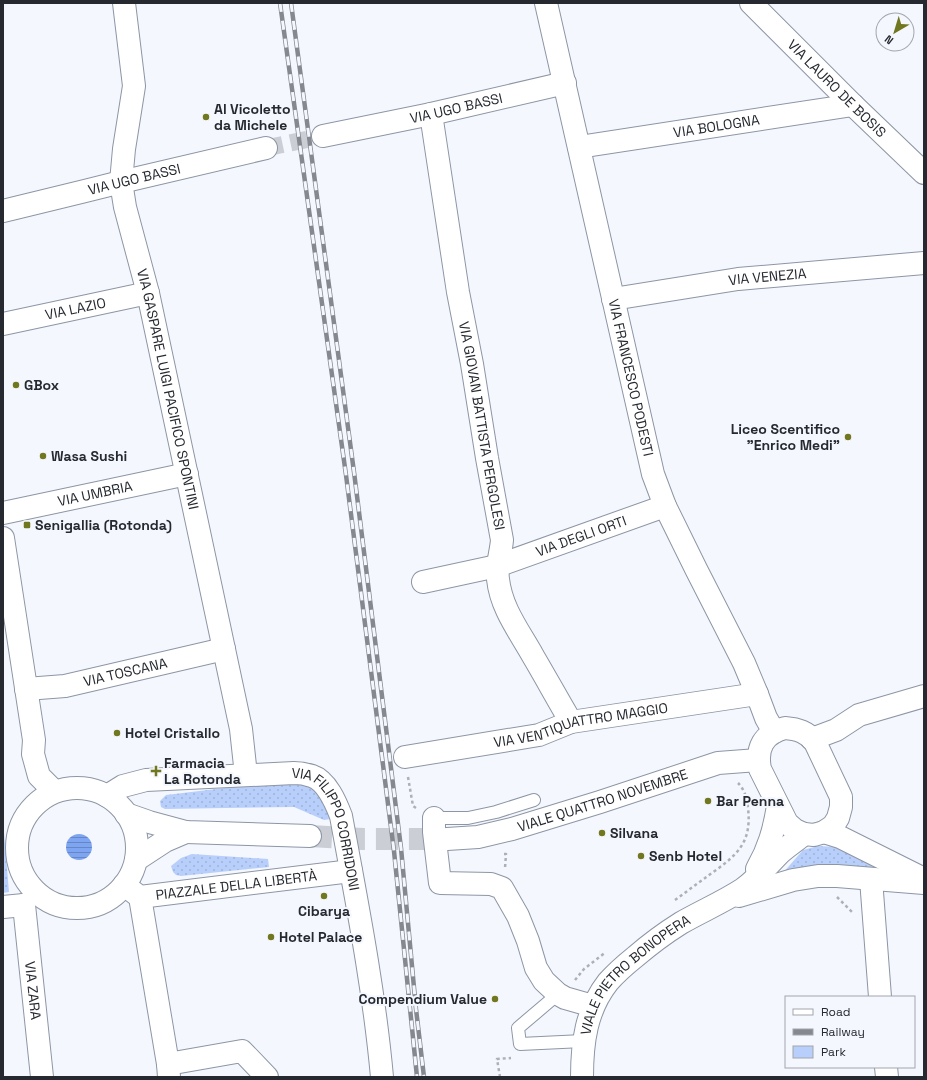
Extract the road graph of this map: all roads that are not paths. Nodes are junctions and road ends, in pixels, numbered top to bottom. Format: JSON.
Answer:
{"nodes":[{"id":1,"x":124,"y":3,"type":"edge"},
{"id":2,"x":546,"y":3,"type":"edge"},
{"id":3,"x":751,"y":3,"type":"edge"},
{"id":4,"x":565,"y":82,"type":"junction"},
{"id":5,"x":853,"y":105,"type":"junction"},
{"id":6,"x":431,"y":114,"type":"junction"},
{"id":7,"x":323,"y":136,"type":"tunnel mouth"},
{"id":8,"x":579,"y":147,"type":"junction"},
{"id":9,"x":266,"y":148,"type":"tunnel mouth"},
{"id":10,"x":924,"y":173,"type":"edge"},
{"id":11,"x":121,"y":182,"type":"junction"},
{"id":12,"x":3,"y":211,"type":"edge"},
{"id":13,"x":924,"y":263,"type":"edge"},
{"id":14,"x":148,"y":293,"type":"junction"},
{"id":15,"x":612,"y":299,"type":"junction"},
{"id":16,"x":3,"y":324,"type":"edge"},
{"id":17,"x":187,"y":474,"type":"junction"},
{"id":18,"x":665,"y":506,"type":"junction"},
{"id":19,"x":3,"y":513,"type":"edge"},
{"id":20,"x":3,"y":538,"type":"edge"},
{"id":21,"x":497,"y":566,"type":"junction"},
{"id":22,"x":422,"y":582,"type":"dead end"},
{"id":23,"x":224,"y":649,"type":"junction"},
{"id":24,"x":26,"y":689,"type":"junction"},
{"id":25,"x":757,"y":694,"type":"junction"},
{"id":26,"x":924,"y":696,"type":"edge"},
{"id":27,"x":571,"y":722,"type":"junction"},
{"id":28,"x":774,"y":732,"type":"junction"},
{"id":29,"x":812,"y":739,"type":"junction"},
{"id":30,"x":405,"y":757,"type":"road end"},
{"id":31,"x":758,"y":760,"type":"junction"},
{"id":32,"x":246,"y":775,"type":"junction"},
{"id":33,"x":54,"y":791,"type":"junction"},
{"id":34,"x":107,"y":796,"type":"junction"},
{"id":35,"x":534,"y":800,"type":"dead end"},
{"id":36,"x":778,"y":806,"type":"junction"},
{"id":37,"x":126,"y":814,"type":"junction"},
{"id":38,"x":434,"y":818,"type":"joint"},
{"id":39,"x":186,"y":832,"type":"junction"},
{"id":40,"x":814,"y":833,"type":"junction"},
{"id":41,"x":310,"y":836,"type":"tunnel mouth"},
{"id":42,"x":447,"y":840,"type":"tunnel mouth"},
{"id":43,"x":136,"y":860,"type":"junction"},
{"id":44,"x":351,"y":871,"type":"junction"},
{"id":45,"x":872,"y":878,"type":"junction"},
{"id":46,"x":924,"y":879,"type":"edge"},
{"id":47,"x":924,"y":883,"type":"edge"},
{"id":48,"x":748,"y":884,"type":"junction"},
{"id":49,"x":132,"y":891,"type":"junction"},
{"id":50,"x":726,"y":899,"type":"junction"},
{"id":51,"x":21,"y":901,"type":"edge"},
{"id":52,"x":558,"y":994,"type":"junction"},
{"id":53,"x":880,"y":996,"type":"edge"},
{"id":54,"x":593,"y":1006,"type":"junction"},
{"id":55,"x":583,"y":1041,"type":"junction"},
{"id":56,"x":168,"y":1070,"type":"edge"},
{"id":57,"x":42,"y":1077,"type":"edge"},
{"id":58,"x":267,"y":1077,"type":"edge"},
{"id":59,"x":382,"y":1077,"type":"edge"},
{"id":60,"x":582,"y":1077,"type":"edge"}],
"edges":[{"from":1,"to":11,"type":"street","name":"VIA GASPARE LUIGI PACIFICO SPONTINI"},
{"from":2,"to":4,"type":"street","name":"VIA FRANCESCO PODESTI"},
{"from":3,"to":5,"type":"street","name":"VIA LAURO DE BOSIS"},
{"from":4,"to":6,"type":"street","name":"VIA UGO BASSI"},
{"from":4,"to":8,"type":"street","name":"VIA FRANCESCO PODESTI"},
{"from":5,"to":8,"type":"street","name":"VIA BOLOGNA"},
{"from":5,"to":10,"type":"street","name":"VIA LAURO DE BOSIS"},
{"from":6,"to":7,"type":"street","name":"VIA UGO BASSI"},
{"from":6,"to":21,"type":"street","name":"VIA GIOVAN BATTISTA PERGOLESI"},
{"from":8,"to":15,"type":"street","name":"VIA FRANCESCO PODESTI"},
{"from":9,"to":11,"type":"street","name":"VIA UGO BASSI"},
{"from":11,"to":12,"type":"street","name":"VIA UGO BASSI"},
{"from":11,"to":14,"type":"street","name":"VIA GASPARE LUIGI PACIFICO SPONTINI"},
{"from":13,"to":15,"type":"street","name":"VIA VENEZIA"},
{"from":14,"to":16,"type":"street","name":"VIA LAZIO"},
{"from":14,"to":17,"type":"street","name":"VIA GASPARE LUIGI PACIFICO SPONTINI"},
{"from":15,"to":18,"type":"street","name":"VIA FRANCESCO PODESTI"},
{"from":17,"to":19,"type":"street","name":"VIA UMBRIA"},
{"from":17,"to":23,"type":"street","name":"VIA GASPARE LUIGI PACIFICO SPONTINI"},
{"from":18,"to":21,"type":"street","name":"VIA DEGLI ORTI"},
{"from":18,"to":25,"type":"street","name":"VIA FRANCESCO PODESTI"},
{"from":20,"to":24,"type":"street"},
{"from":21,"to":22,"type":"street","name":"VIA DEGLI ORTI"},
{"from":21,"to":27,"type":"street","name":"VIA GIOVAN BATTISTA PERGOLESI"},
{"from":23,"to":24,"type":"street","name":"VIA TOSCANA"},
{"from":23,"to":32,"type":"street","name":"VIA GASPARE LUIGI PACIFICO SPONTINI"},
{"from":24,"to":33,"type":"street"},
{"from":25,"to":27,"type":"street","name":"VIA VENTIQUATTRO MAGGIO"},
{"from":25,"to":28,"type":"street","name":"VIA FRANCESCO PODESTI"},
{"from":26,"to":29,"type":"street"},
{"from":27,"to":30,"type":"street","name":"VIA VENTIQUATTRO MAGGIO"},
{"from":28,"to":29,"type":"street","name":"VIALE PIETRO BONOPERA"},
{"from":28,"to":31,"type":"street"},
{"from":29,"to":40,"type":"street","name":"VIALE PIETRO BONOPERA"},
{"from":31,"to":36,"type":"street"},
{"from":31,"to":42,"type":"street","name":"VIALE QUATTRO NOVEMBRE"},
{"from":32,"to":34,"type":"street","name":"VIA FILIPPO CORRIDONI"},
{"from":32,"to":44,"type":"street","name":"VIA FILIPPO CORRIDONI"},
{"from":33,"to":34,"type":"street"},
{"from":33,"to":51,"type":"street"},
{"from":34,"to":37,"type":"street"},
{"from":35,"to":38,"type":"lane"},
{"from":36,"to":40,"type":"street"},
{"from":36,"to":48,"type":"street","name":"VIALE PIETRO BONOPERA"},
{"from":37,"to":39,"type":"street"},
{"from":37,"to":43,"type":"street"},
{"from":38,"to":52,"type":"street"},
{"from":39,"to":41,"type":"street"},
{"from":39,"to":43,"type":"street"},
{"from":40,"to":46,"type":"street"},
{"from":40,"to":48,"type":"street","name":"VIALE PIETRO BONOPERA"},
{"from":43,"to":49,"type":"street"},
{"from":44,"to":49,"type":"street","name":"PIAZZALE DELLA LIBERTÀ"},
{"from":44,"to":59,"type":"street","name":"VIA FILIPPO CORRIDONI"},
{"from":45,"to":47,"type":"street","name":"VIALE PIETRO BONOPERA"},
{"from":45,"to":50,"type":"street","name":"VIALE PIETRO BONOPERA"},
{"from":45,"to":53,"type":"street"},
{"from":48,"to":50,"type":"street","name":"VIALE PIETRO BONOPERA"},
{"from":49,"to":51,"type":"street"},
{"from":49,"to":56,"type":"street"},
{"from":50,"to":54,"type":"street","name":"VIALE PIETRO BONOPERA"},
{"from":51,"to":57,"type":"street","name":"VIA ZARA"},
{"from":52,"to":54,"type":"street"},
{"from":52,"to":55,"type":"lane"},
{"from":54,"to":55,"type":"street","name":"VIALE PIETRO BONOPERA"},
{"from":55,"to":60,"type":"street","name":"VIALE PIETRO BONOPERA"},
{"from":56,"to":58,"type":"street"}]}
